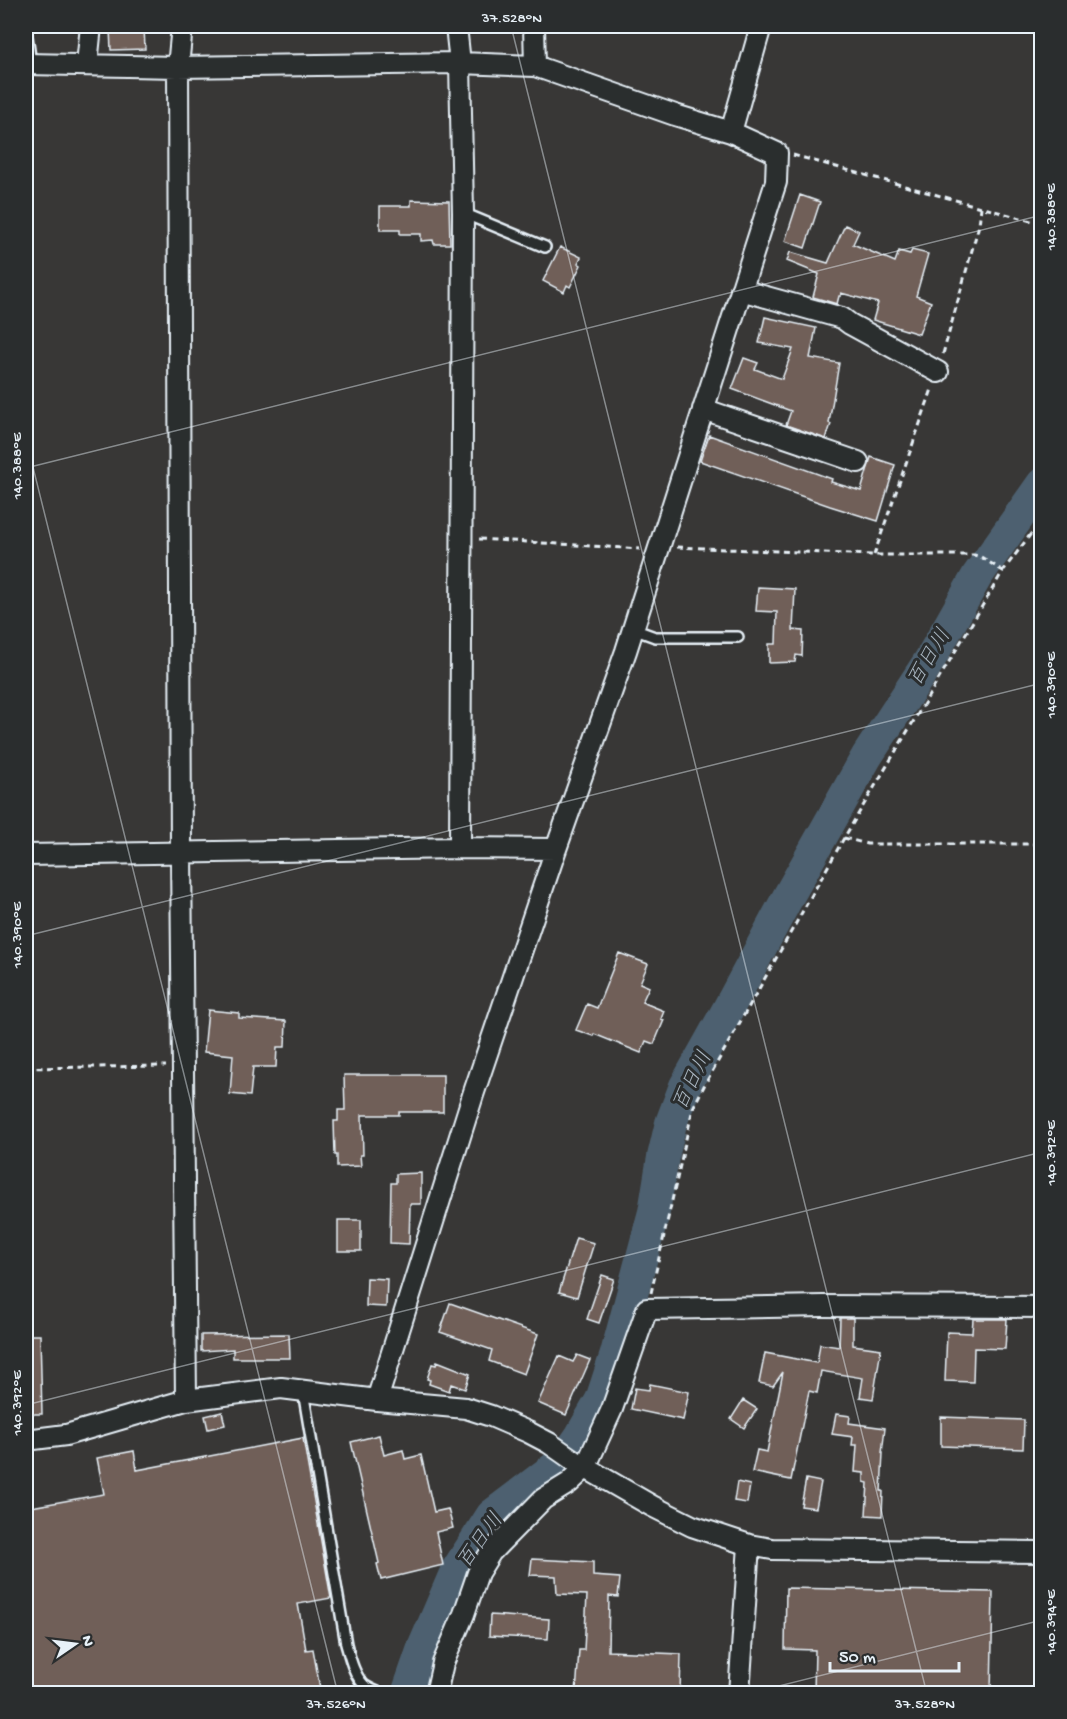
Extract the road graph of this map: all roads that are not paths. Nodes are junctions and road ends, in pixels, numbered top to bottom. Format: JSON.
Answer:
{"nodes":[{"id":1,"x":91,"y":26,"type":"edge"},
{"id":2,"x":182,"y":26,"type":"edge"},
{"id":3,"x":456,"y":26,"type":"edge"},
{"id":4,"x":534,"y":26,"type":"edge"},
{"id":5,"x":761,"y":26,"type":"edge"},
{"id":6,"x":26,"y":29,"type":"edge"},
{"id":7,"x":460,"y":63,"type":"junction"},
{"id":8,"x":28,"y":64,"type":"edge"},
{"id":9,"x":87,"y":64,"type":"junction"},
{"id":10,"x":535,"y":66,"type":"junction"},
{"id":11,"x":178,"y":67,"type":"junction"},
{"id":12,"x":731,"y":132,"type":"junction"},
{"id":13,"x":463,"y":213,"type":"junction"},
{"id":14,"x":545,"y":247,"type":"dead end"},
{"id":15,"x":741,"y":290,"type":"junction"},
{"id":16,"x":938,"y":372,"type":"dead end"},
{"id":17,"x":703,"y":409,"type":"junction"},
{"id":18,"x":858,"y":462,"type":"dead end"},
{"id":19,"x":633,"y":629,"type":"junction"},
{"id":20,"x":738,"y":637,"type":"dead end"},
{"id":21,"x":460,"y":848,"type":"junction"},
{"id":22,"x":556,"y":849,"type":"junction"},
{"id":23,"x":181,"y":852,"type":"junction"},
{"id":24,"x":26,"y":855,"type":"edge"},
{"id":25,"x":1041,"y":1307,"type":"edge"},
{"id":26,"x":302,"y":1390,"type":"junction"},
{"id":27,"x":186,"y":1400,"type":"junction"},
{"id":28,"x":377,"y":1400,"type":"junction"},
{"id":29,"x":26,"y":1440,"type":"edge"},
{"id":30,"x":582,"y":1466,"type":"junction"},
{"id":31,"x":748,"y":1545,"type":"junction"},
{"id":32,"x":1041,"y":1552,"type":"edge"},
{"id":33,"x":365,"y":1690,"type":"edge"},
{"id":34,"x":382,"y":1694,"type":"edge"},
{"id":35,"x":435,"y":1694,"type":"edge"},
{"id":36,"x":739,"y":1694,"type":"edge"}],
"edges":[{"from":1,"to":9,"type":"street"},
{"from":2,"to":11,"type":"street"},
{"from":3,"to":7,"type":"street"},
{"from":4,"to":10,"type":"street"},
{"from":5,"to":12,"type":"street"},
{"from":6,"to":8,"type":"lane"},
{"from":7,"to":10,"type":"street"},
{"from":7,"to":11,"type":"street"},
{"from":7,"to":13,"type":"street"},
{"from":8,"to":9,"type":"street"},
{"from":9,"to":11,"type":"street"},
{"from":10,"to":12,"type":"street"},
{"from":11,"to":23,"type":"street"},
{"from":12,"to":15,"type":"street"},
{"from":13,"to":14,"type":"lane"},
{"from":13,"to":21,"type":"street"},
{"from":15,"to":16,"type":"street"},
{"from":15,"to":17,"type":"street"},
{"from":17,"to":18,"type":"street"},
{"from":17,"to":19,"type":"street"},
{"from":19,"to":20,"type":"lane"},
{"from":19,"to":22,"type":"street"},
{"from":21,"to":22,"type":"street"},
{"from":21,"to":23,"type":"street"},
{"from":22,"to":28,"type":"street"},
{"from":23,"to":24,"type":"street"},
{"from":23,"to":27,"type":"street"},
{"from":25,"to":30,"type":"street"},
{"from":26,"to":27,"type":"street"},
{"from":26,"to":28,"type":"street"},
{"from":26,"to":33,"type":"lane"},
{"from":27,"to":29,"type":"street"},
{"from":28,"to":30,"type":"street"},
{"from":30,"to":31,"type":"street"},
{"from":30,"to":35,"type":"street"},
{"from":31,"to":32,"type":"street"},
{"from":31,"to":36,"type":"street"},
{"from":33,"to":34,"type":"lane"}]}
